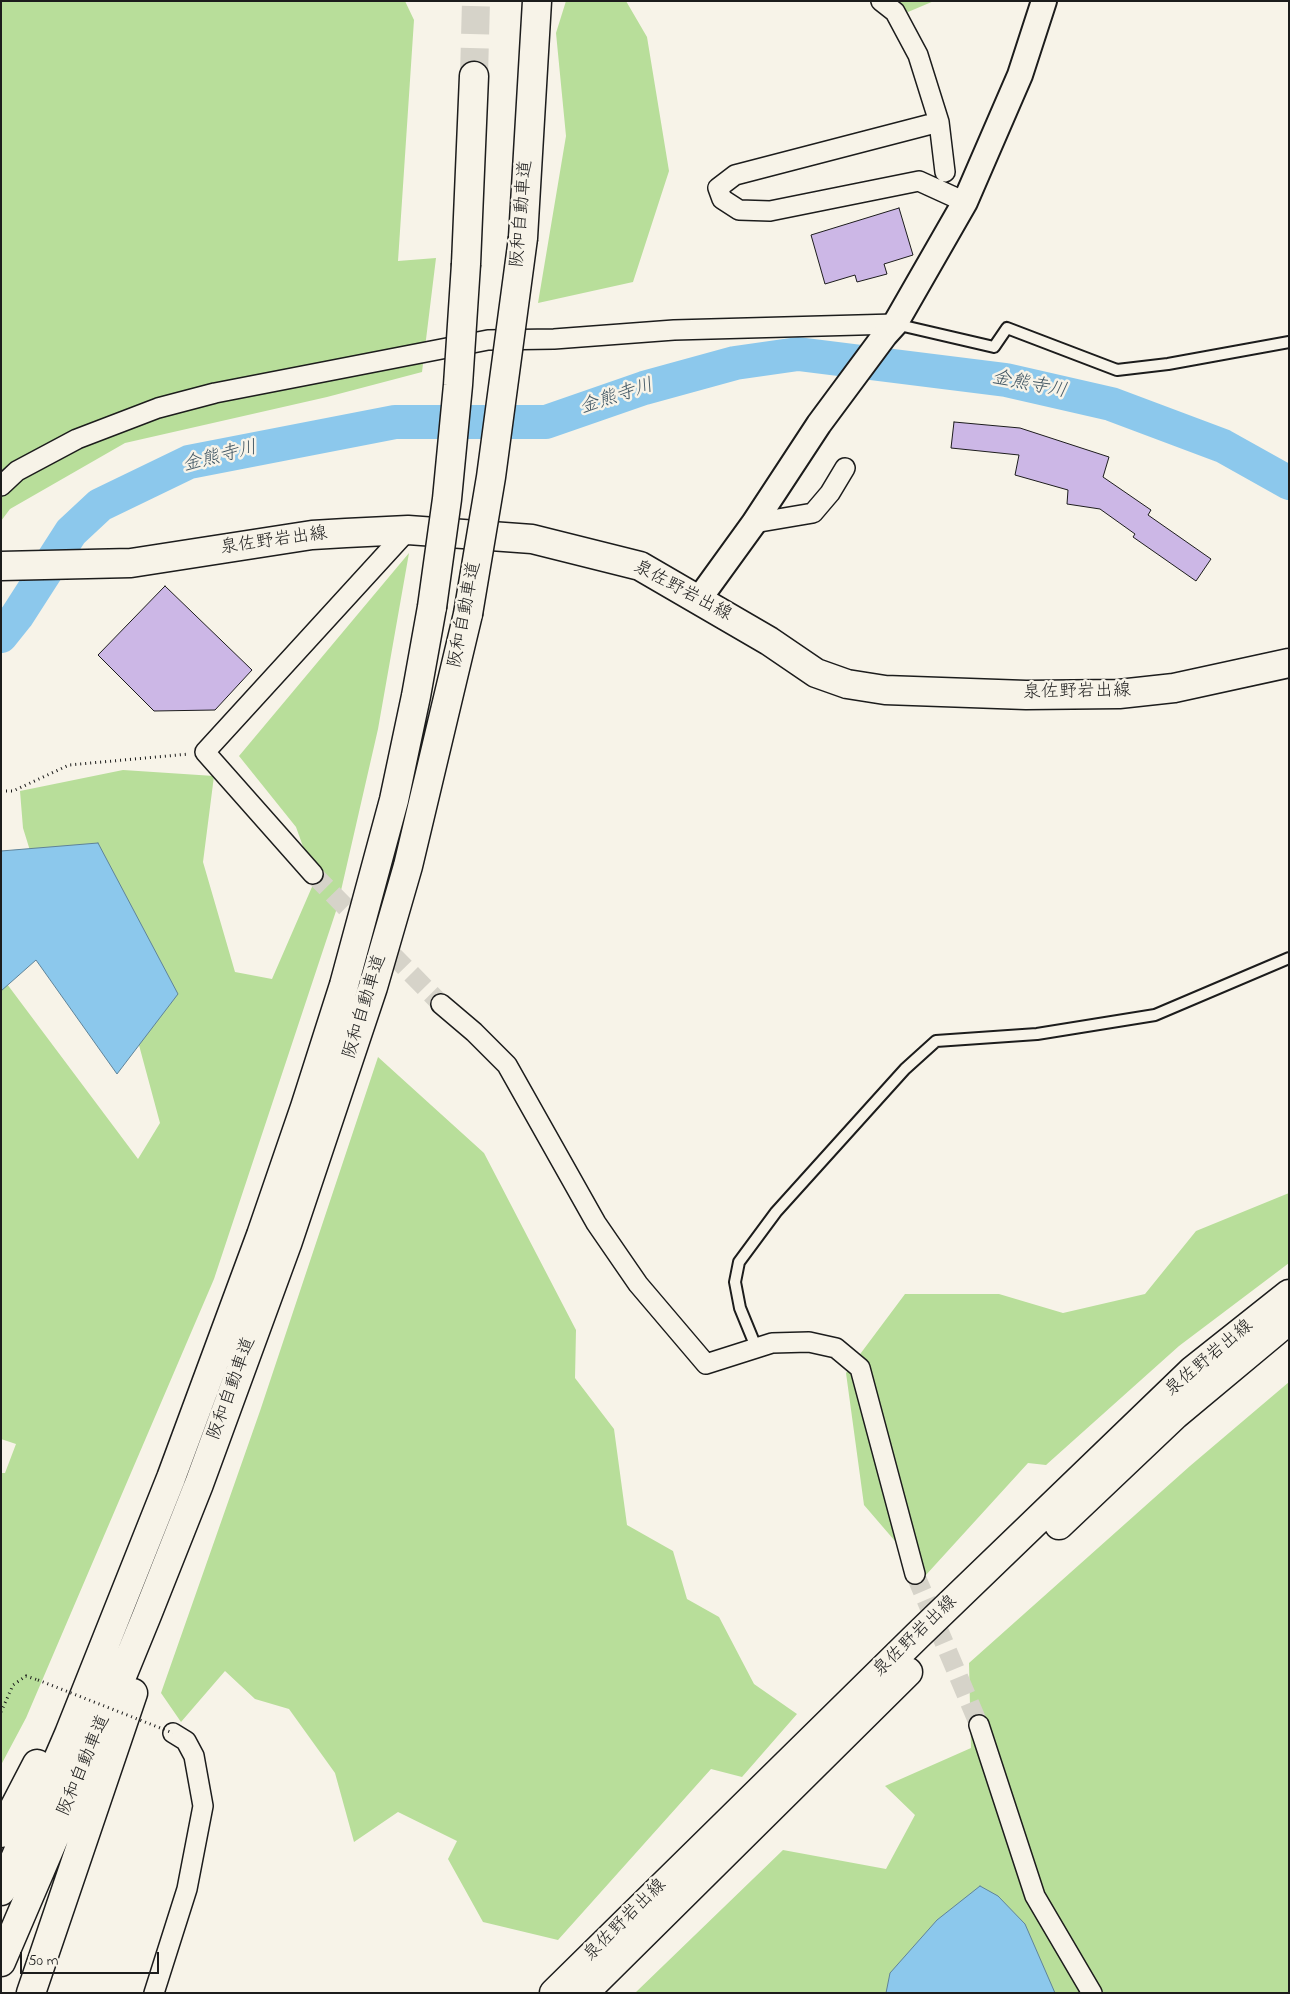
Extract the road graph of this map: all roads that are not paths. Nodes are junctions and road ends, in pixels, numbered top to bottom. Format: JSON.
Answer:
{"nodes":[{"id":1,"x":537,"y":1,"type":"edge"},
{"id":2,"x":882,"y":1,"type":"edge"},
{"id":3,"x":1044,"y":1,"type":"edge"},
{"id":4,"x":474,"y":76,"type":"tunnel mouth"},
{"id":5,"x":939,"y":122,"type":"junction"},
{"id":6,"x":944,"y":172,"type":"dead end"},
{"id":7,"x":965,"y":202,"type":"junction"},
{"id":8,"x":890,"y":330,"type":"junction"},
{"id":9,"x":1289,"y":342,"type":"edge"},
{"id":10,"x":845,"y":468,"type":"dead end"},
{"id":11,"x":1,"y":486,"type":"edge"},
{"id":12,"x":754,"y":523,"type":"junction"},
{"id":13,"x":408,"y":530,"type":"junction"},
{"id":14,"x":1,"y":566,"type":"edge"},
{"id":15,"x":699,"y":599,"type":"junction"},
{"id":16,"x":1289,"y":663,"type":"edge"},
{"id":17,"x":313,"y":874,"type":"tunnel mouth"},
{"id":18,"x":1289,"y":958,"type":"edge"},
{"id":19,"x":441,"y":1004,"type":"tunnel mouth"},
{"id":20,"x":1289,"y":1294,"type":"edge"},
{"id":21,"x":1289,"y":1320,"type":"edge"},
{"id":22,"x":756,"y":1347,"type":"junction"},
{"id":23,"x":208,"y":1378,"type":"junction"},
{"id":24,"x":198,"y":1484,"type":"junction"},
{"id":25,"x":915,"y":1574,"type":"tunnel mouth"},
{"id":26,"x":979,"y":1725,"type":"tunnel mouth"},
{"id":27,"x":173,"y":1733,"type":"road end"},
{"id":28,"x":1,"y":1833,"type":"edge"},
{"id":29,"x":1,"y":1891,"type":"edge"},
{"id":30,"x":1,"y":1962,"type":"edge"},
{"id":31,"x":31,"y":1993,"type":"edge"},
{"id":32,"x":154,"y":1993,"type":"edge"},
{"id":33,"x":554,"y":1993,"type":"edge"},
{"id":34,"x":584,"y":1993,"type":"edge"},
{"id":35,"x":1092,"y":1993,"type":"edge"}],
"edges":[{"from":1,"to":24,"type":"main road","name":"阪和自動車道","bridge":true},
{"from":2,"to":5,"type":"street"},
{"from":3,"to":7,"type":"street"},
{"from":4,"to":23,"type":"main road","name":"阪和自動車道","bridge":true},
{"from":5,"to":6,"type":"street"},
{"from":5,"to":7,"type":"street"},
{"from":7,"to":8,"type":"street"},
{"from":8,"to":9,"type":"lane"},
{"from":8,"to":11,"type":"street"},
{"from":8,"to":12,"type":"street"},
{"from":10,"to":12,"type":"street"},
{"from":12,"to":15,"type":"street"},
{"from":13,"to":14,"type":"main road","name":"泉佐野岩出線"},
{"from":13,"to":15,"type":"main road","name":"泉佐野岩出線"},
{"from":13,"to":17,"type":"street"},
{"from":15,"to":16,"type":"main road","name":"泉佐野岩出線"},
{"from":18,"to":22,"type":"lane"},
{"from":19,"to":22,"type":"street"},
{"from":20,"to":33,"type":"main road","name":"泉佐野岩出線"},
{"from":21,"to":34,"type":"main road","name":"泉佐野岩出線"},
{"from":22,"to":25,"type":"street"},
{"from":23,"to":28,"type":"main road"},
{"from":23,"to":29,"type":"main road","name":"阪和自動車道"},
{"from":24,"to":30,"type":"main road","name":"阪和自動車道"},
{"from":24,"to":31,"type":"main road"},
{"from":26,"to":35,"type":"street"},
{"from":27,"to":32,"type":"street"}]}
